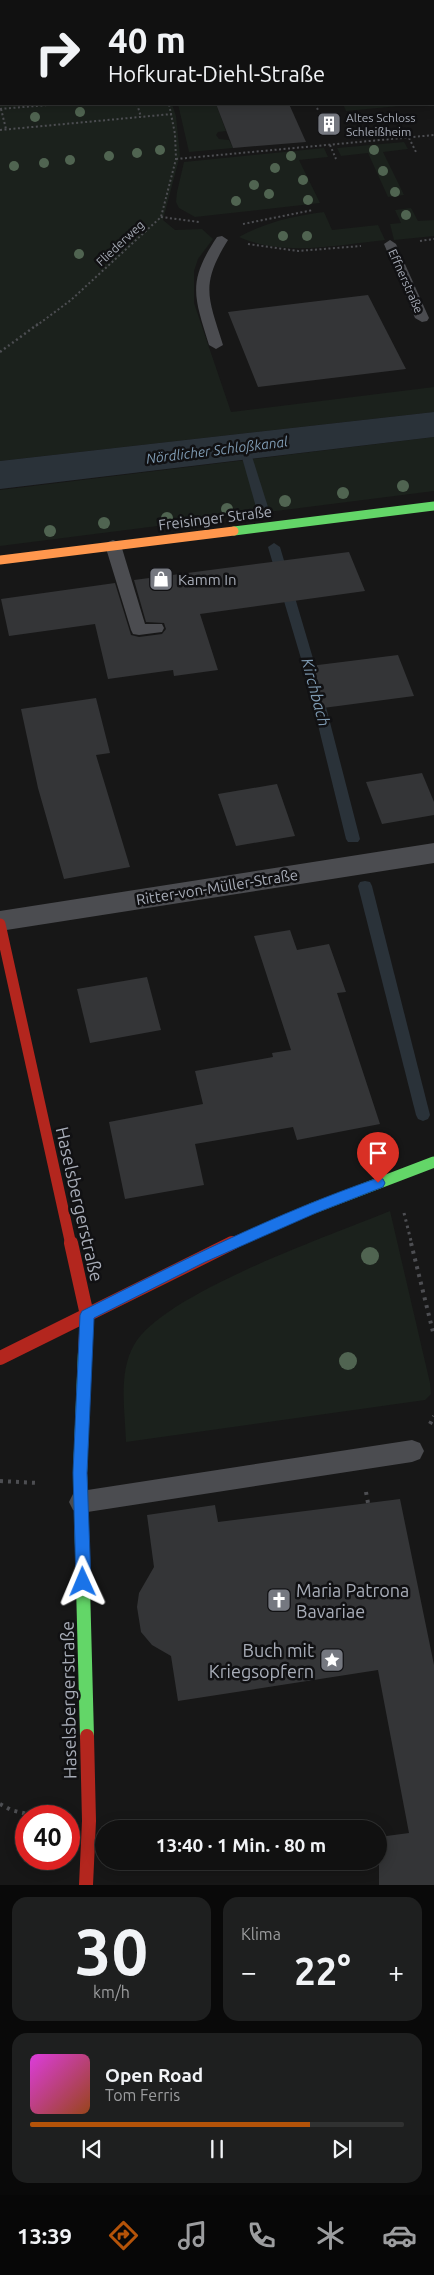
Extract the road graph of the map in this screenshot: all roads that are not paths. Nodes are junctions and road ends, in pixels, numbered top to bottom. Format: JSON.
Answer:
{"nodes":[{"id":1,"x":222,"y":240,"type":"road end"},
{"id":2,"x":390,"y":244,"type":"road end"},
{"id":3,"x":422,"y":318,"type":"dead end"},
{"id":4,"x":216,"y":345,"type":"dead end"},
{"id":5,"x":434,"y":506,"type":"edge"},
{"id":6,"x":113,"y":546,"type":"junction"},
{"id":7,"x":0,"y":560,"type":"edge"},
{"id":8,"x":156,"y":628,"type":"dead end"},
{"id":9,"x":434,"y":852,"type":"edge"},
{"id":10,"x":0,"y":922,"type":"edge"},
{"id":11,"x":434,"y":1162,"type":"edge"},
{"id":12,"x":87,"y":1315,"type":"junction"},
{"id":13,"x":0,"y":1358,"type":"edge"},
{"id":14,"x":412,"y":1451,"type":"dead end"},
{"id":15,"x":81,"y":1502,"type":"junction"},
{"id":16,"x":86,"y":1885,"type":"edge"}],
"edges":[{"from":1,"to":4,"type":"lane"},
{"from":2,"to":3,"type":"lane","name":"Effnerstraße"},
{"from":5,"to":6,"type":"street","name":"Freisinger Straße"},
{"from":6,"to":7,"type":"street","name":"Freisinger Straße"},
{"from":6,"to":8,"type":"lane"},
{"from":9,"to":10,"type":"street","name":"Ritter-von-Müller-Straße"},
{"from":10,"to":12,"type":"street","name":"Haselsbergerstraße"},
{"from":11,"to":12,"type":"street"},
{"from":12,"to":13,"type":"street"},
{"from":12,"to":15,"type":"street","name":"Haselsbergerstraße"},
{"from":14,"to":15,"type":"lane"},
{"from":15,"to":16,"type":"street","name":"Haselsbergerstraße"}]}
